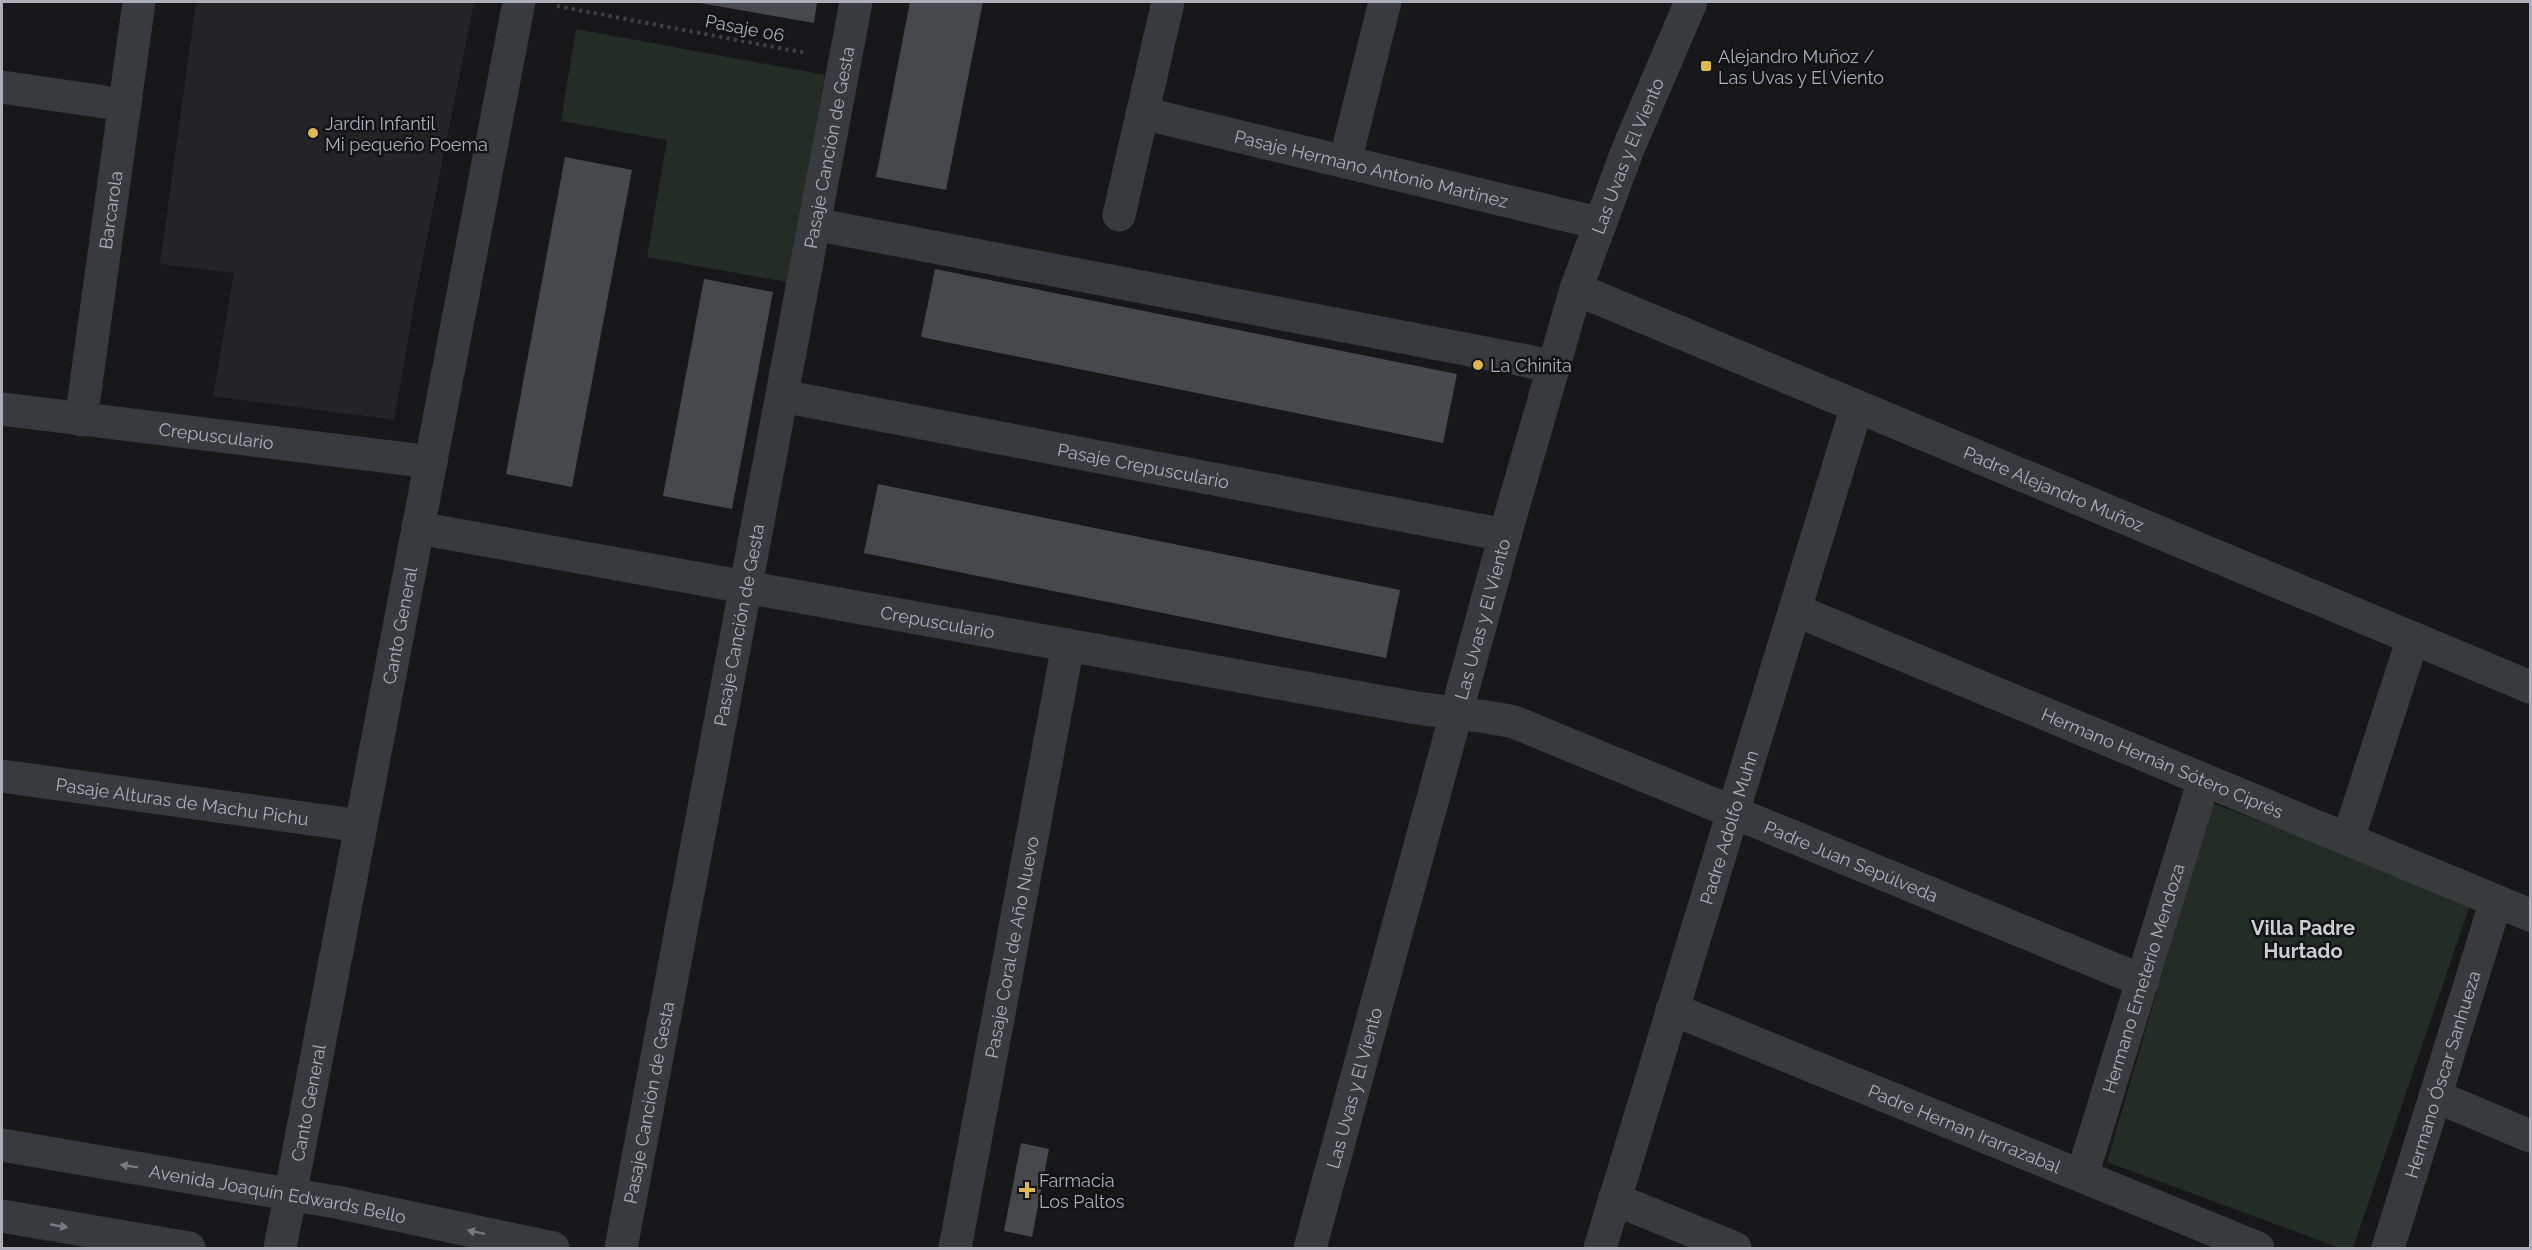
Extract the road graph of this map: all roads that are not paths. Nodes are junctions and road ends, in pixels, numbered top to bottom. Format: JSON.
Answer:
{"nodes":[{"id":1,"x":139,"y":2,"type":"edge"},
{"id":2,"x":856,"y":2,"type":"edge"},
{"id":3,"x":1168,"y":2,"type":"edge"},
{"id":4,"x":1385,"y":2,"type":"edge"},
{"id":5,"x":1691,"y":2,"type":"edge"},
{"id":6,"x":532,"y":3,"type":"edge"},
{"id":7,"x":2,"y":87,"type":"edge"},
{"id":8,"x":125,"y":105,"type":"junction"},
{"id":9,"x":1142,"y":113,"type":"junction"},
{"id":10,"x":1345,"y":162,"type":"junction"},
{"id":11,"x":1119,"y":215,"type":"dead end"},
{"id":12,"x":1598,"y":223,"type":"junction"},
{"id":13,"x":814,"y":224,"type":"junction"},
{"id":14,"x":1576,"y":289,"type":"junction"},
{"id":15,"x":1553,"y":366,"type":"junction"},
{"id":16,"x":782,"y":396,"type":"junction"},
{"id":17,"x":1857,"y":406,"type":"junction"},
{"id":18,"x":2,"y":409,"type":"edge"},
{"id":19,"x":81,"y":420,"type":"junction"},
{"id":20,"x":431,"y":462,"type":"junction"},
{"id":21,"x":418,"y":528,"type":"junction"},
{"id":22,"x":1505,"y":535,"type":"junction"},
{"id":23,"x":746,"y":587,"type":"junction"},
{"id":24,"x":1795,"y":610,"type":"junction"},
{"id":25,"x":2413,"y":638,"type":"junction"},
{"id":26,"x":1068,"y":645,"type":"junction"},
{"id":27,"x":2530,"y":687,"type":"edge"},
{"id":28,"x":1456,"y":715,"type":"junction"},
{"id":29,"x":2,"y":776,"type":"edge"},
{"id":30,"x":2204,"y":780,"type":"junction"},
{"id":31,"x":1733,"y":811,"type":"junction"},
{"id":32,"x":361,"y":826,"type":"junction"},
{"id":33,"x":2348,"y":839,"type":"junction"},
{"id":34,"x":2496,"y":901,"type":"junction"},
{"id":35,"x":2530,"y":915,"type":"edge"},
{"id":36,"x":2143,"y":981,"type":"junction"},
{"id":37,"x":1672,"y":1009,"type":"junction"},
{"id":38,"x":2435,"y":1096,"type":"junction"},
{"id":39,"x":2530,"y":1136,"type":"edge"},
{"id":40,"x":2,"y":1145,"type":"edge"},
{"id":41,"x":2082,"y":1176,"type":"junction"},
{"id":42,"x":291,"y":1194,"type":"junction"},
{"id":43,"x":1614,"y":1199,"type":"junction"},
{"id":44,"x":2,"y":1216,"type":"edge"},
{"id":45,"x":2218,"y":1241,"type":"edge"},
{"id":46,"x":189,"y":1248,"type":"edge"},
{"id":47,"x":280,"y":1248,"type":"edge"},
{"id":48,"x":554,"y":1248,"type":"edge"},
{"id":49,"x":621,"y":1248,"type":"edge"},
{"id":50,"x":955,"y":1248,"type":"edge"},
{"id":51,"x":1310,"y":1248,"type":"edge"},
{"id":52,"x":1600,"y":1248,"type":"edge"},
{"id":53,"x":1735,"y":1248,"type":"edge"},
{"id":54,"x":2258,"y":1248,"type":"edge"},
{"id":55,"x":2388,"y":1248,"type":"edge"}],
"edges":[{"from":1,"to":8,"type":"street","name":"Barcarola"},
{"from":2,"to":13,"type":"street","name":"Pasaje Canción de Gesta"},
{"from":3,"to":9,"type":"street"},
{"from":4,"to":10,"type":"street"},
{"from":5,"to":12,"type":"street","name":"Las Uvas y El Viento"},
{"from":6,"to":20,"type":"street","name":"Canto General"},
{"from":7,"to":8,"type":"street"},
{"from":8,"to":19,"type":"street","name":"Barcarola"},
{"from":9,"to":10,"type":"street","name":"Pasaje Hermano Antonio Martínez"},
{"from":9,"to":11,"type":"street"},
{"from":10,"to":12,"type":"street","name":"Pasaje Hermano Antonio Martínez"},
{"from":12,"to":14,"type":"street","name":"Las Uvas y El Viento"},
{"from":13,"to":15,"type":"street"},
{"from":13,"to":16,"type":"street","name":"Pasaje Canción de Gesta"},
{"from":14,"to":15,"type":"street","name":"Las Uvas y El Viento"},
{"from":14,"to":17,"type":"street","name":"Padre Alejandro Muñoz"},
{"from":15,"to":22,"type":"street","name":"Las Uvas y El Viento"},
{"from":16,"to":22,"type":"street","name":"Pasaje Crepusculario"},
{"from":16,"to":23,"type":"street","name":"Pasaje Canción de Gesta"},
{"from":17,"to":24,"type":"street","name":"Padre Adolfo Muhn"},
{"from":17,"to":25,"type":"street","name":"Padre Alejandro Muñoz"},
{"from":18,"to":19,"type":"street","name":"Crepusculario"},
{"from":19,"to":20,"type":"street","name":"Crepusculario"},
{"from":20,"to":21,"type":"street","name":"Canto General"},
{"from":21,"to":23,"type":"street","name":"Crepusculario"},
{"from":21,"to":32,"type":"street","name":"Canto General"},
{"from":22,"to":28,"type":"street","name":"Las Uvas y El Viento"},
{"from":23,"to":26,"type":"street","name":"Crepusculario"},
{"from":23,"to":49,"type":"street","name":"Pasaje Canción de Gesta"},
{"from":24,"to":30,"type":"street","name":"Hermano Hernán Sótero Ciprés"},
{"from":24,"to":31,"type":"street","name":"Padre Adolfo Muhn"},
{"from":25,"to":27,"type":"street","name":"Padre Alejandro Muñoz"},
{"from":25,"to":33,"type":"street"},
{"from":26,"to":28,"type":"street","name":"Crepusculario"},
{"from":26,"to":50,"type":"street","name":"Pasaje Coral de Año Nuevo"},
{"from":28,"to":31,"type":"street","name":"Padre Juan Sepúlveda"},
{"from":28,"to":51,"type":"street","name":"Las Uvas y El Viento"},
{"from":29,"to":32,"type":"street","name":"Pasaje Alturas de Machu Pichu"},
{"from":30,"to":33,"type":"street","name":"Hermano Hernán Sótero Ciprés"},
{"from":30,"to":36,"type":"street","name":"Hermano Emeterio Mendoza"},
{"from":31,"to":36,"type":"street","name":"Padre Juan Sepúlveda"},
{"from":31,"to":37,"type":"street","name":"Padre Adolfo Muhn"},
{"from":32,"to":42,"type":"street","name":"Canto General"},
{"from":33,"to":34,"type":"street","name":"Hermano Hernán Sótero Ciprés"},
{"from":34,"to":35,"type":"street","name":"Hermano Hernán Sótero Ciprés"},
{"from":34,"to":38,"type":"street","name":"Hermano Óscar Sanhueza"},
{"from":36,"to":41,"type":"street","name":"Hermano Emeterio Mendoza"},
{"from":37,"to":41,"type":"street","name":"Padre Hernan Irarrazabal"},
{"from":37,"to":43,"type":"street","name":"Padre Adolfo Muhn"},
{"from":38,"to":39,"type":"street"},
{"from":38,"to":55,"type":"street","name":"Hermano Óscar Sanhueza"},
{"from":42,"to":40,"type":"street","name":"Avenida Joaquín Edwards Bello","one_way":true},
{"from":41,"to":45,"type":"street","name":"Padre Hernan Irarrazabal"},
{"from":42,"to":47,"type":"street","name":"Canto General"},
{"from":48,"to":42,"type":"street","name":"Avenida Joaquín Edwards Bello","one_way":true},
{"from":43,"to":52,"type":"street","name":"Padre Adolfo Muhn"},
{"from":43,"to":53,"type":"street"},
{"from":44,"to":46,"type":"street","one_way":true},
{"from":45,"to":54,"type":"street","name":"Padre Hernan Irarrazabal"}]}
